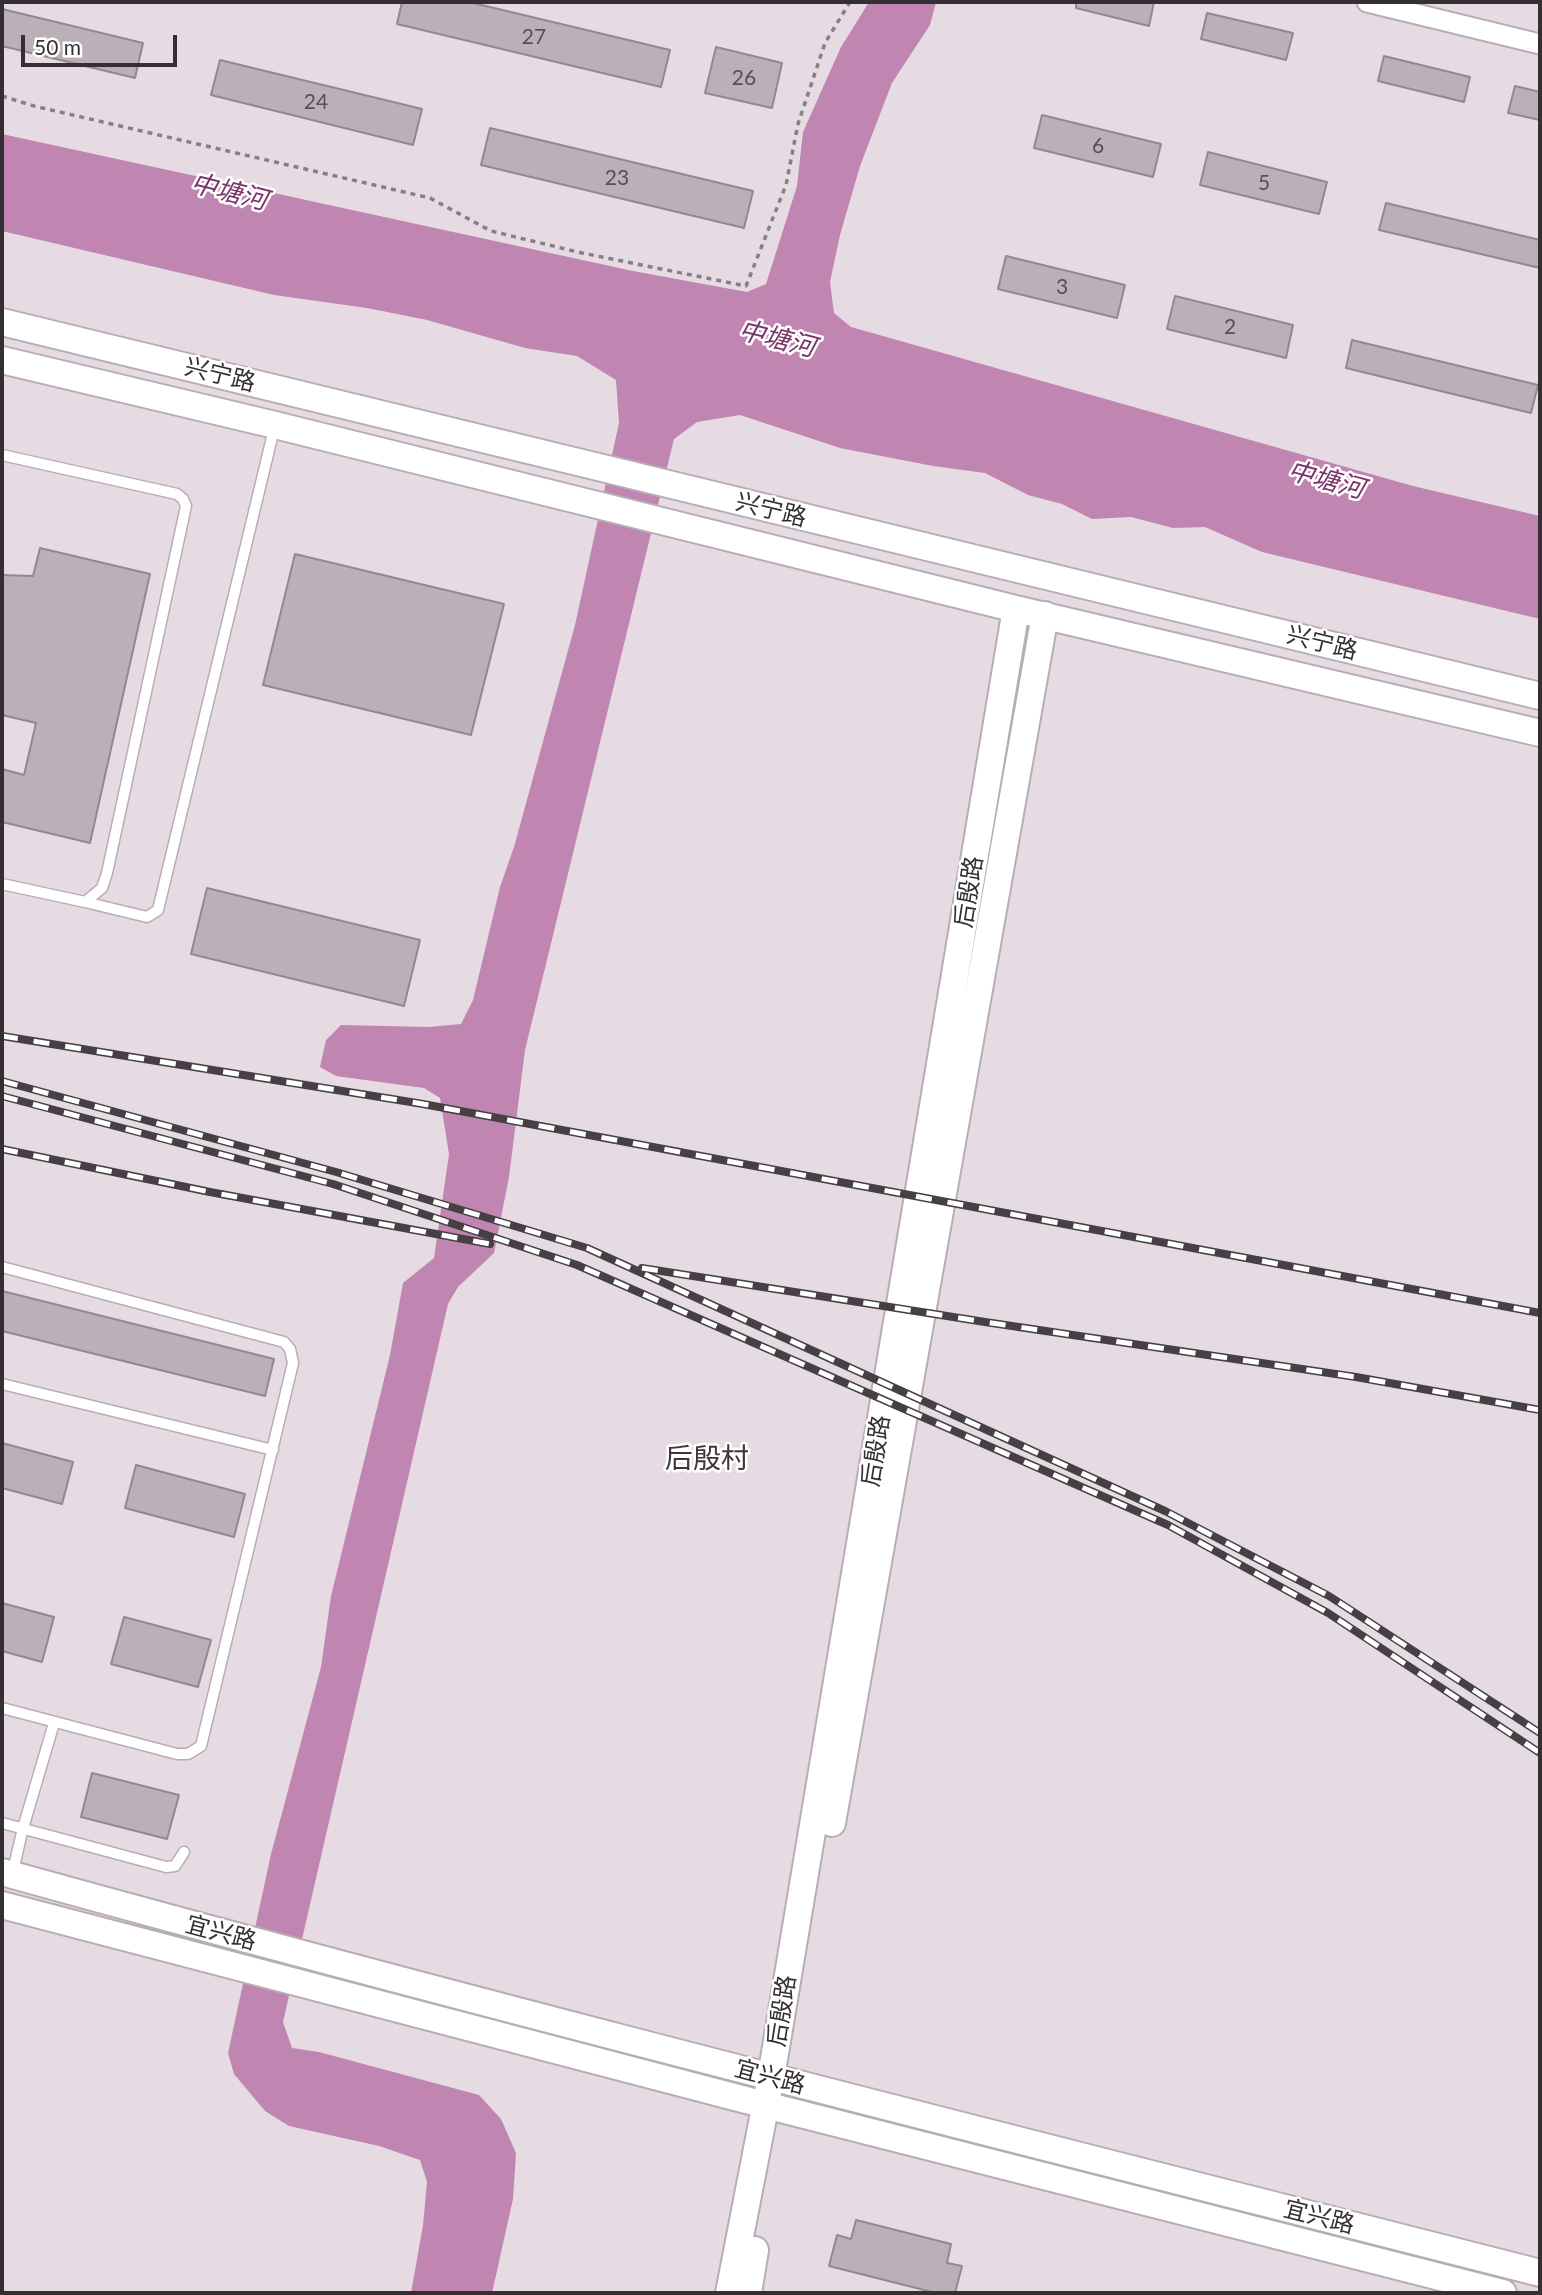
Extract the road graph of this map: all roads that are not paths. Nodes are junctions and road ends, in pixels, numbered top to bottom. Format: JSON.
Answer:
{"nodes":[{"id":1,"x":1367,"y":2,"type":"edge"},
{"id":2,"x":1540,"y":44,"type":"edge"},
{"id":3,"x":2,"y":322,"type":"edge"},
{"id":4,"x":2,"y":360,"type":"edge"},
{"id":5,"x":275,"y":425,"type":"junction"},
{"id":6,"x":2,"y":455,"type":"edge"},
{"id":7,"x":1016,"y":608,"type":"junction"},
{"id":8,"x":1045,"y":615,"type":"junction"},
{"id":9,"x":1539,"y":691,"type":"edge"},
{"id":10,"x":1534,"y":732,"type":"edge"},
{"id":11,"x":2,"y":884,"type":"edge"},
{"id":12,"x":85,"y":902,"type":"junction"},
{"id":13,"x":2,"y":1266,"type":"edge"},
{"id":14,"x":2,"y":1384,"type":"edge"},
{"id":15,"x":273,"y":1450,"type":"junction"},
{"id":16,"x":2,"y":1708,"type":"edge"},
{"id":17,"x":54,"y":1723,"type":"junction"},
{"id":18,"x":2,"y":1823,"type":"edge"},
{"id":19,"x":23,"y":1828,"type":"junction"},
{"id":20,"x":184,"y":1852,"type":"dead end"},
{"id":21,"x":7,"y":1874,"type":"edge"},
{"id":22,"x":2,"y":1905,"type":"edge"},
{"id":23,"x":779,"y":2079,"type":"junction"},
{"id":24,"x":771,"y":2120,"type":"junction"},
{"id":25,"x":751,"y":2223,"type":"junction"},
{"id":26,"x":1540,"y":2273,"type":"edge"},
{"id":27,"x":729,"y":2293,"type":"edge"},
{"id":28,"x":748,"y":2293,"type":"edge"},
{"id":29,"x":1503,"y":2293,"type":"edge"}],
"edges":[{"from":1,"to":2,"type":"street"},
{"from":3,"to":9,"type":"main road","name":"兴宁路"},
{"from":4,"to":5,"type":"main road"},
{"from":5,"to":7,"type":"main road"},
{"from":5,"to":12,"type":"lane"},
{"from":6,"to":12,"type":"lane"},
{"from":7,"to":8,"type":"main road"},
{"from":7,"to":23,"type":"main road","name":"后殷路"},
{"from":8,"to":10,"type":"main road"},
{"from":8,"to":23,"type":"main road","name":"后殷路"},
{"from":9,"to":10,"type":"main road"},
{"from":11,"to":12,"type":"lane"},
{"from":13,"to":15,"type":"lane"},
{"from":14,"to":15,"type":"lane"},
{"from":15,"to":17,"type":"lane"},
{"from":16,"to":17,"type":"lane"},
{"from":17,"to":19,"type":"lane"},
{"from":18,"to":19,"type":"lane"},
{"from":19,"to":20,"type":"lane"},
{"from":19,"to":21,"type":"lane"},
{"from":21,"to":23,"type":"main road","name":"宜兴路"},
{"from":22,"to":24,"type":"main road","name":"宜兴路"},
{"from":23,"to":24,"type":"main road","name":"后殷路"},
{"from":23,"to":26,"type":"main road","name":"宜兴路"},
{"from":24,"to":25,"type":"main road","name":"后殷路"},
{"from":24,"to":29,"type":"main road","name":"宜兴路"},
{"from":25,"to":27,"type":"main road","name":"后殷路"},
{"from":25,"to":28,"type":"main road","name":"后殷路"}]}
